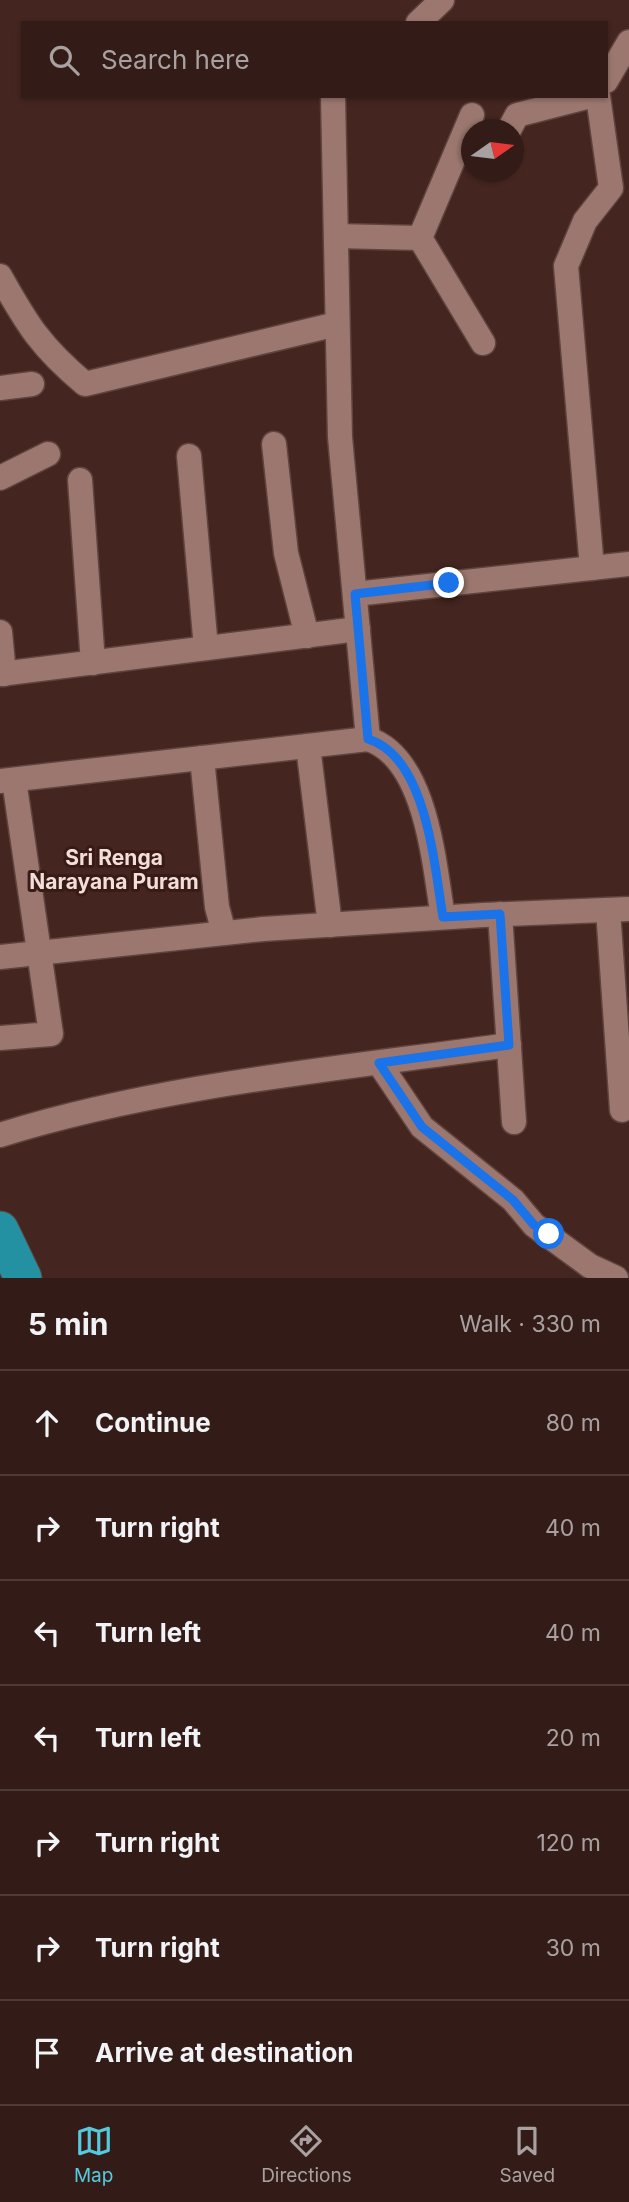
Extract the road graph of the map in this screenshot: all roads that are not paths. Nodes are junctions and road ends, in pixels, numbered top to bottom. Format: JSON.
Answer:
{"nodes":[{"id":1,"x":629,"y":42,"type":"edge"},
{"id":2,"x":608,"y":78,"type":"edge"},
{"id":3,"x":333,"y":98,"type":"edge"},
{"id":4,"x":583,"y":98,"type":"edge"},
{"id":5,"x":598,"y":98,"type":"edge"},
{"id":6,"x":473,"y":113,"type":"edge"},
{"id":7,"x":515,"y":119,"type":"edge"},
{"id":8,"x":336,"y":236,"type":"junction"},
{"id":9,"x":420,"y":238,"type":"junction"},
{"id":10,"x":0,"y":276,"type":"edge"},
{"id":11,"x":337,"y":324,"type":"junction"},
{"id":12,"x":483,"y":343,"type":"dead end"},
{"id":13,"x":32,"y":384,"type":"dead end"},
{"id":14,"x":0,"y":388,"type":"edge"},
{"id":15,"x":274,"y":444,"type":"dead end"},
{"id":16,"x":48,"y":454,"type":"dead end"},
{"id":17,"x":189,"y":456,"type":"dead end"},
{"id":18,"x":0,"y":478,"type":"edge"},
{"id":19,"x":80,"y":480,"type":"dead end"},
{"id":20,"x":629,"y":564,"type":"edge"},
{"id":21,"x":592,"y":568,"type":"junction"},
{"id":22,"x":355,"y":594,"type":"junction"},
{"id":23,"x":358,"y":629,"type":"junction"},
{"id":24,"x":0,"y":632,"type":"edge"},
{"id":25,"x":307,"y":636,"type":"junction"},
{"id":26,"x":206,"y":648,"type":"junction"},
{"id":27,"x":93,"y":663,"type":"junction"},
{"id":28,"x":2,"y":674,"type":"edge"},
{"id":29,"x":368,"y":739,"type":"junction"},
{"id":30,"x":309,"y":746,"type":"junction"},
{"id":31,"x":202,"y":758,"type":"junction"},
{"id":32,"x":7,"y":780,"type":"edge"},
{"id":33,"x":619,"y":910,"type":"edge"},
{"id":34,"x":500,"y":914,"type":"junction"},
{"id":35,"x":443,"y":917,"type":"junction"},
{"id":36,"x":330,"y":925,"type":"junction"},
{"id":37,"x":224,"y":933,"type":"junction"},
{"id":38,"x":39,"y":953,"type":"junction"},
{"id":39,"x":0,"y":957,"type":"edge"},
{"id":40,"x":0,"y":1038,"type":"edge"},
{"id":41,"x":509,"y":1045,"type":"junction"},
{"id":42,"x":379,"y":1063,"type":"junction"},
{"id":43,"x":622,"y":1110,"type":"dead end"},
{"id":44,"x":514,"y":1122,"type":"dead end"},
{"id":45,"x":0,"y":1135,"type":"edge"},
{"id":46,"x":0,"y":1230,"type":"edge"},
{"id":47,"x":629,"y":1270,"type":"edge"},
{"id":48,"x":23,"y":1278,"type":"edge"},
{"id":49,"x":617,"y":1278,"type":"edge"}],
"edges":[{"from":1,"to":2,"type":"street"},
{"from":3,"to":8,"type":"street"},
{"from":4,"to":7,"type":"street"},
{"from":5,"to":21,"type":"street"},
{"from":6,"to":9,"type":"street"},
{"from":8,"to":9,"type":"street"},
{"from":8,"to":11,"type":"street"},
{"from":9,"to":12,"type":"street"},
{"from":10,"to":11,"type":"street"},
{"from":11,"to":22,"type":"street"},
{"from":13,"to":14,"type":"street"},
{"from":15,"to":25,"type":"street"},
{"from":16,"to":18,"type":"street"},
{"from":17,"to":26,"type":"street"},
{"from":19,"to":27,"type":"street"},
{"from":20,"to":21,"type":"street"},
{"from":21,"to":22,"type":"street"},
{"from":22,"to":23,"type":"street"},
{"from":23,"to":25,"type":"street"},
{"from":23,"to":29,"type":"street"},
{"from":24,"to":28,"type":"street"},
{"from":25,"to":26,"type":"street"},
{"from":26,"to":27,"type":"street"},
{"from":27,"to":28,"type":"street"},
{"from":29,"to":30,"type":"street"},
{"from":29,"to":35,"type":"street"},
{"from":30,"to":31,"type":"street"},
{"from":30,"to":36,"type":"street"},
{"from":31,"to":32,"type":"street"},
{"from":31,"to":37,"type":"street"},
{"from":32,"to":38,"type":"street"},
{"from":33,"to":34,"type":"street"},
{"from":33,"to":43,"type":"street"},
{"from":34,"to":35,"type":"street"},
{"from":34,"to":41,"type":"street"},
{"from":35,"to":36,"type":"street"},
{"from":36,"to":37,"type":"street"},
{"from":37,"to":38,"type":"street"},
{"from":38,"to":39,"type":"street"},
{"from":38,"to":40,"type":"street"},
{"from":41,"to":42,"type":"street"},
{"from":41,"to":44,"type":"street"},
{"from":42,"to":45,"type":"street"},
{"from":42,"to":49,"type":"street"},
{"from":46,"to":48,"type":"highway"},
{"from":47,"to":49,"type":"street"}]}
